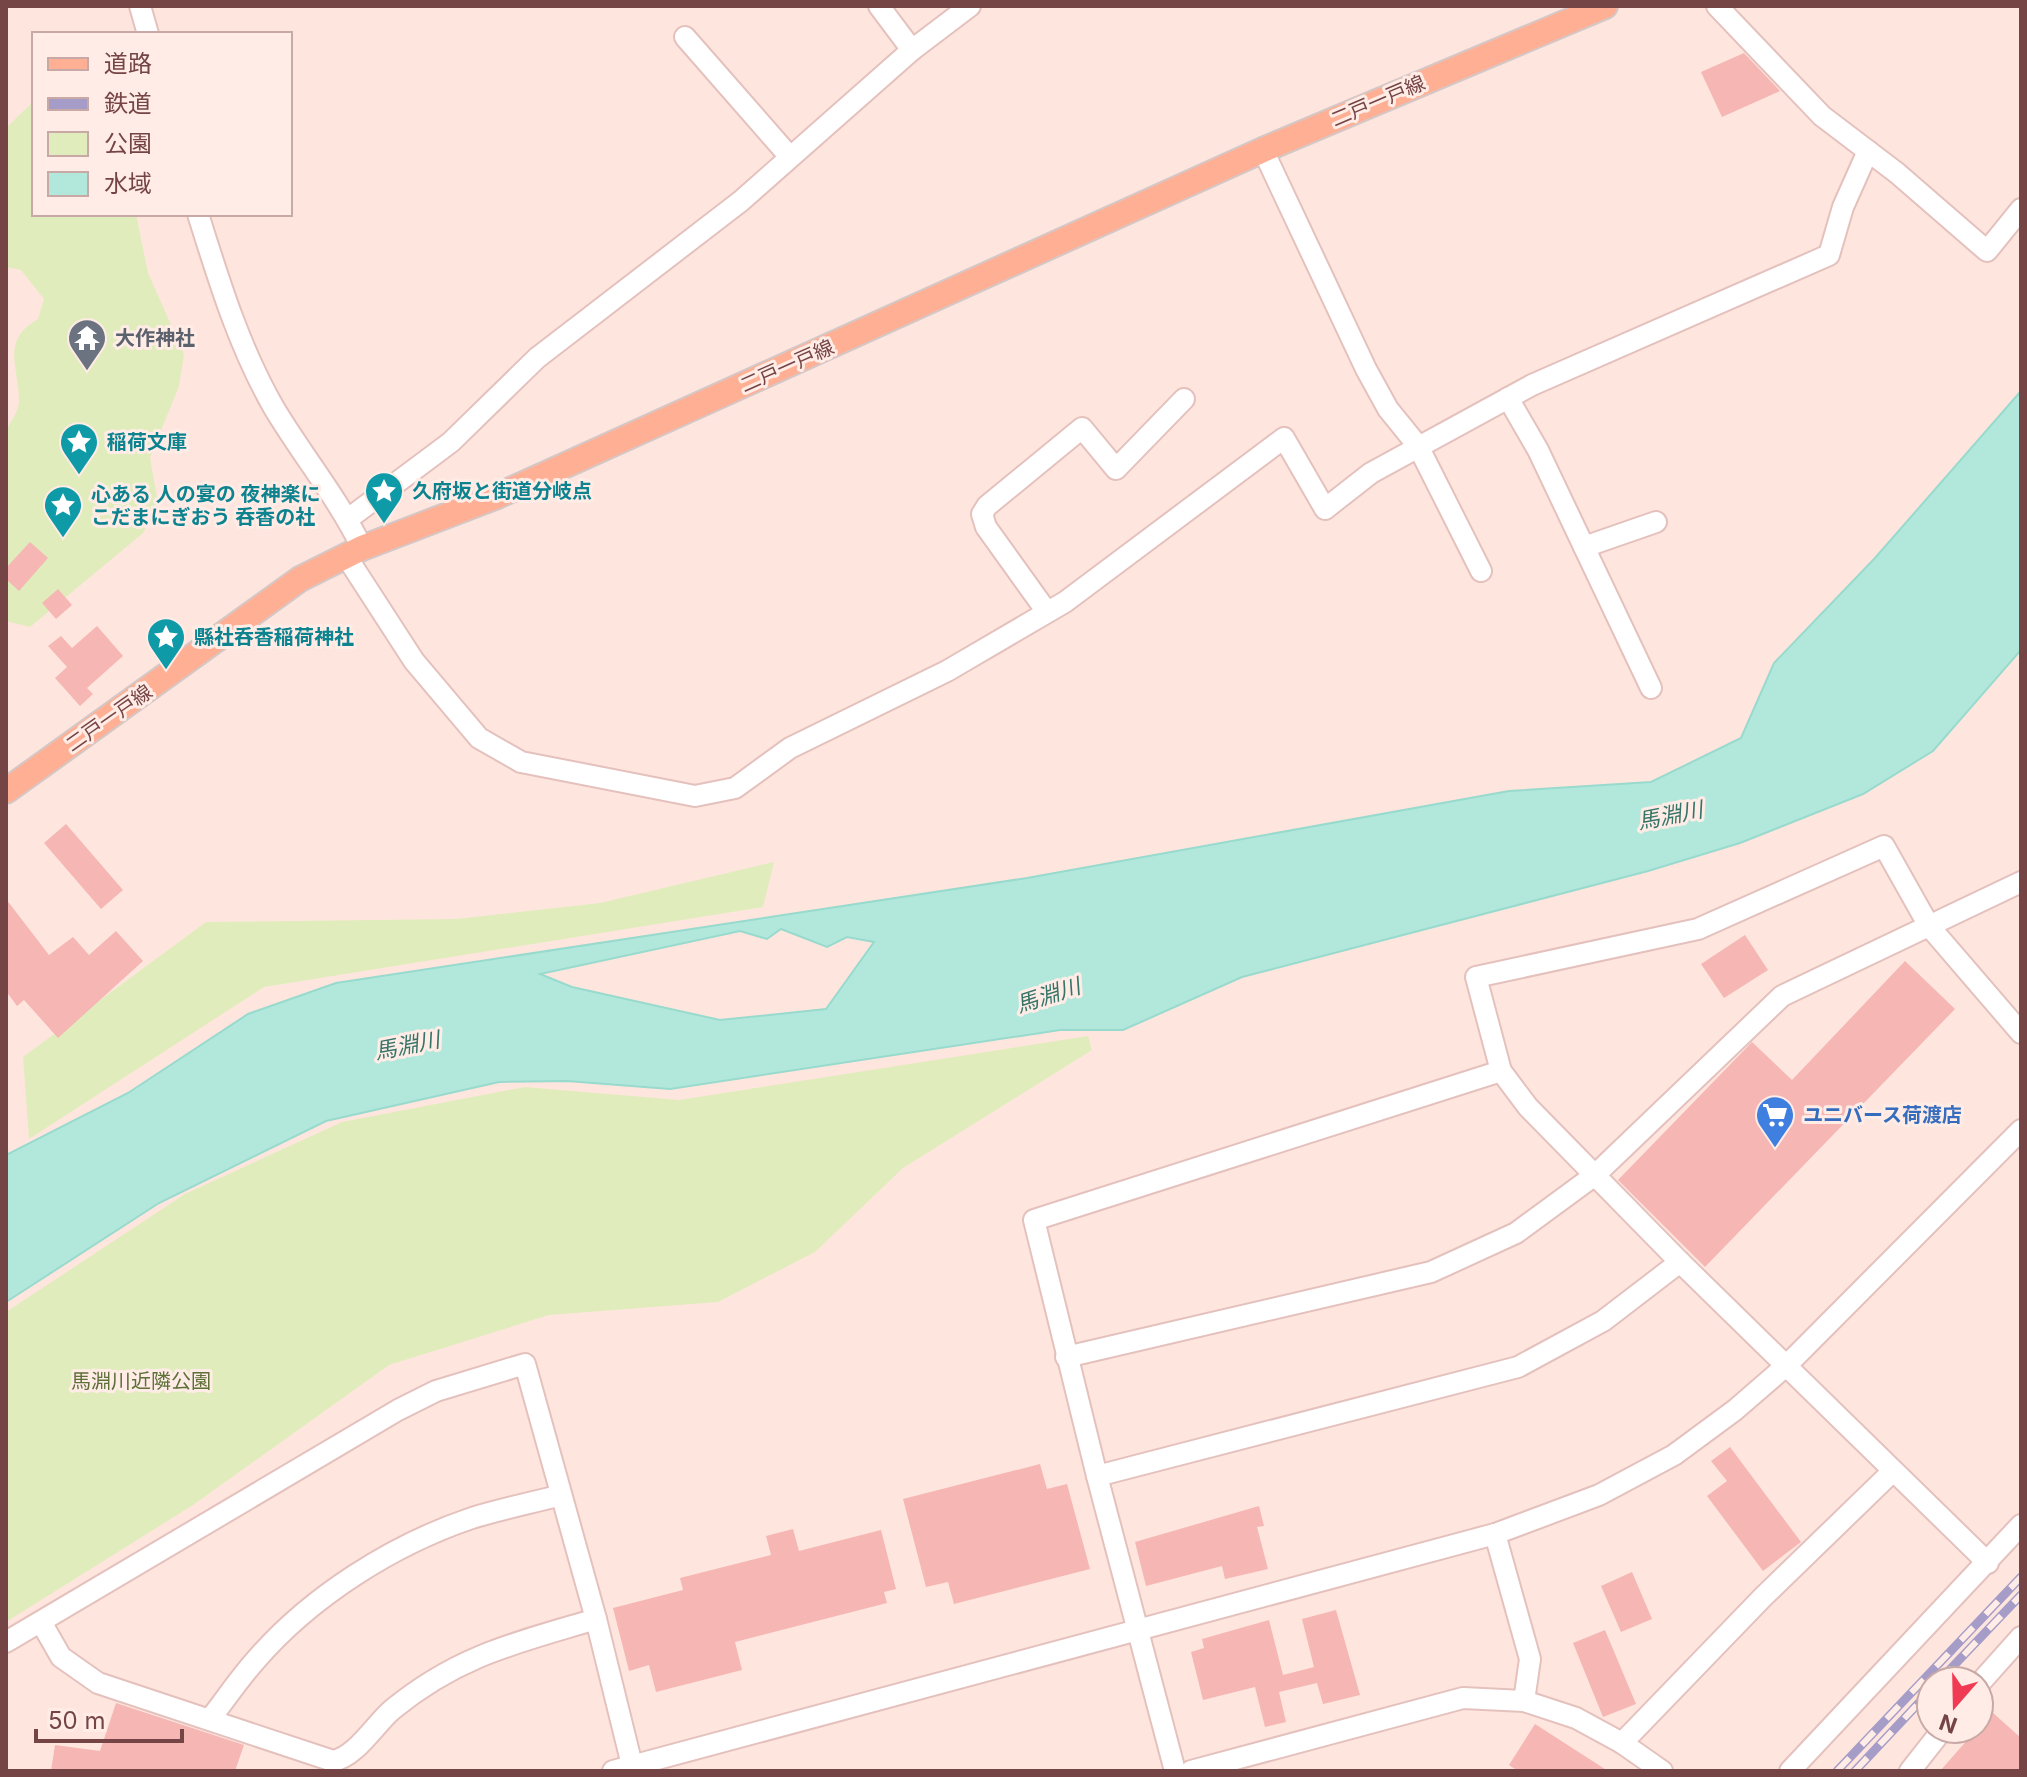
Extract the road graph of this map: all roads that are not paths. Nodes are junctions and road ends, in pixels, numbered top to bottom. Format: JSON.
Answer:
{"nodes":[{"id":1,"x":140,"y":6,"type":"edge"},
{"id":2,"x":879,"y":6,"type":"edge"},
{"id":3,"x":970,"y":6,"type":"edge"},
{"id":4,"x":1605,"y":6,"type":"edge"},
{"id":5,"x":1717,"y":6,"type":"edge"},
{"id":6,"x":147,"y":32,"type":"edge"},
{"id":7,"x":685,"y":37,"type":"dead end"},
{"id":8,"x":912,"y":50,"type":"junction"},
{"id":9,"x":1263,"y":150,"type":"junction"},
{"id":10,"x":1868,"y":151,"type":"junction"},
{"id":11,"x":790,"y":157,"type":"junction"},
{"id":12,"x":2021,"y":209,"type":"edge"},
{"id":13,"x":199,"y":216,"type":"edge"},
{"id":14,"x":1508,"y":398,"type":"junction"},
{"id":15,"x":1184,"y":399,"type":"dead end"},
{"id":16,"x":1418,"y":446,"type":"junction"},
{"id":17,"x":348,"y":519,"type":"junction"},
{"id":18,"x":1656,"y":522,"type":"dead end"},
{"id":19,"x":1584,"y":547,"type":"junction"},
{"id":20,"x":354,"y":552,"type":"junction"},
{"id":21,"x":1481,"y":571,"type":"dead end"},
{"id":22,"x":1047,"y":612,"type":"junction"},
{"id":23,"x":1651,"y":688,"type":"dead end"},
{"id":24,"x":6,"y":791,"type":"edge"},
{"id":25,"x":2021,"y":882,"type":"edge"},
{"id":26,"x":1929,"y":926,"type":"junction"},
{"id":27,"x":2021,"y":1033,"type":"edge"},
{"id":28,"x":1501,"y":1071,"type":"junction"},
{"id":29,"x":2021,"y":1130,"type":"edge"},
{"id":30,"x":1595,"y":1175,"type":"junction"},
{"id":31,"x":1680,"y":1262,"type":"junction"},
{"id":32,"x":1066,"y":1357,"type":"junction"},
{"id":33,"x":1787,"y":1365,"type":"junction"},
{"id":34,"x":1893,"y":1471,"type":"junction"},
{"id":35,"x":1097,"y":1476,"type":"junction"},
{"id":36,"x":561,"y":1495,"type":"junction"},
{"id":37,"x":2021,"y":1525,"type":"edge"},
{"id":38,"x":1495,"y":1534,"type":"junction"},
{"id":39,"x":1988,"y":1563,"type":"junction"},
{"id":40,"x":596,"y":1619,"type":"junction"},
{"id":41,"x":41,"y":1622,"type":"junction"},
{"id":42,"x":1140,"y":1629,"type":"junction"},
{"id":43,"x":2021,"y":1637,"type":"edge"},
{"id":44,"x":6,"y":1642,"type":"edge"},
{"id":45,"x":1995,"y":1666,"type":"edge"},
{"id":46,"x":1524,"y":1701,"type":"junction"},
{"id":47,"x":210,"y":1719,"type":"junction"},
{"id":48,"x":1622,"y":1743,"type":"junction"},
{"id":49,"x":1930,"y":1745,"type":"edge"},
{"id":50,"x":622,"y":1768,"type":"edge"},
{"id":51,"x":1175,"y":1771,"type":"edge"},
{"id":52,"x":1191,"y":1771,"type":"edge"},
{"id":53,"x":1662,"y":1771,"type":"edge"},
{"id":54,"x":1790,"y":1771,"type":"edge"},
{"id":55,"x":1910,"y":1771,"type":"edge"}],
"edges":[{"from":1,"to":6,"type":"street"},
{"from":2,"to":8,"type":"street"},
{"from":3,"to":8,"type":"street"},
{"from":4,"to":9,"type":"main road","name":"二戸一戸線"},
{"from":5,"to":10,"type":"street"},
{"from":7,"to":11,"type":"street"},
{"from":8,"to":11,"type":"street"},
{"from":9,"to":16,"type":"street"},
{"from":9,"to":20,"type":"main road","name":"二戸一戸線"},
{"from":10,"to":12,"type":"street"},
{"from":10,"to":14,"type":"street"},
{"from":11,"to":17,"type":"street"},
{"from":13,"to":17,"type":"street"},
{"from":14,"to":16,"type":"street"},
{"from":14,"to":19,"type":"street"},
{"from":15,"to":22,"type":"street"},
{"from":16,"to":21,"type":"street"},
{"from":16,"to":22,"type":"street"},
{"from":17,"to":20,"type":"street"},
{"from":18,"to":19,"type":"street"},
{"from":19,"to":23,"type":"street"},
{"from":20,"to":22,"type":"street"},
{"from":20,"to":24,"type":"main road","name":"二戸一戸線"},
{"from":25,"to":26,"type":"street"},
{"from":26,"to":27,"type":"street"},
{"from":26,"to":28,"type":"street"},
{"from":26,"to":30,"type":"street"},
{"from":28,"to":30,"type":"street"},
{"from":28,"to":32,"type":"street"},
{"from":29,"to":33,"type":"street"},
{"from":30,"to":31,"type":"street"},
{"from":30,"to":32,"type":"street"},
{"from":31,"to":33,"type":"street"},
{"from":31,"to":35,"type":"street"},
{"from":32,"to":35,"type":"street"},
{"from":33,"to":34,"type":"street"},
{"from":33,"to":38,"type":"street"},
{"from":34,"to":39,"type":"street"},
{"from":34,"to":48,"type":"street"},
{"from":35,"to":42,"type":"street"},
{"from":36,"to":40,"type":"street"},
{"from":36,"to":41,"type":"street"},
{"from":36,"to":47,"type":"street"},
{"from":37,"to":39,"type":"street"},
{"from":38,"to":42,"type":"street"},
{"from":38,"to":46,"type":"street"},
{"from":39,"to":54,"type":"street"},
{"from":40,"to":47,"type":"street"},
{"from":40,"to":50,"type":"street"},
{"from":41,"to":44,"type":"street"},
{"from":41,"to":47,"type":"street"},
{"from":42,"to":50,"type":"street"},
{"from":42,"to":51,"type":"street"},
{"from":43,"to":45,"type":"street"},
{"from":46,"to":48,"type":"street"},
{"from":46,"to":52,"type":"street"},
{"from":48,"to":53,"type":"street"},
{"from":49,"to":55,"type":"street"}]}
